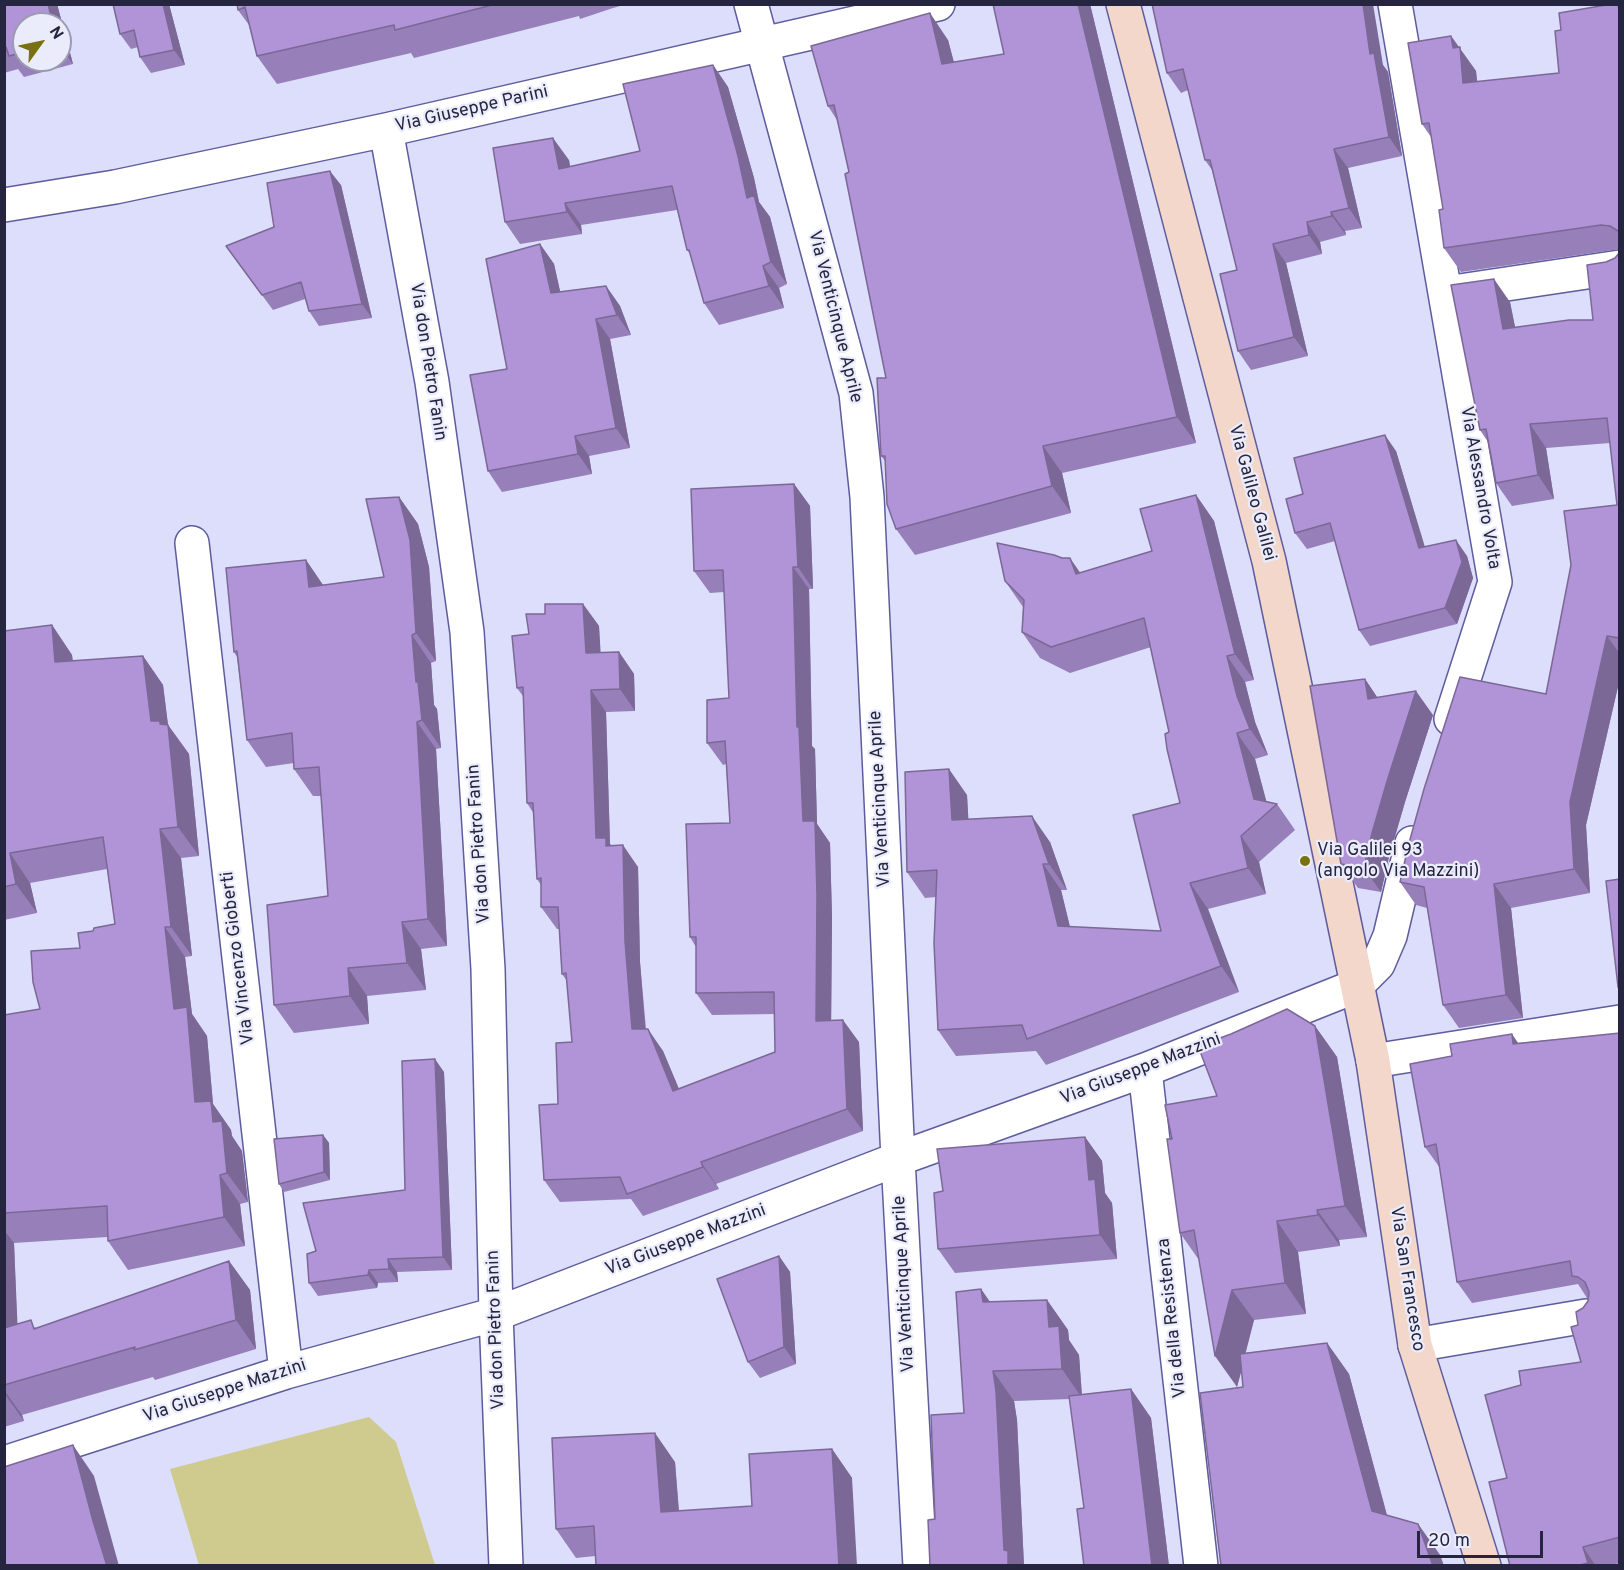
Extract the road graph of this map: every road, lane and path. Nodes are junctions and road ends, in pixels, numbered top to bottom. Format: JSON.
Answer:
{"nodes":[{"id":1,"x":751,"y":4,"type":"edge"},
{"id":2,"x":938,"y":4,"type":"edge"},
{"id":3,"x":1123,"y":4,"type":"edge"},
{"id":4,"x":1395,"y":4,"type":"edge"},
{"id":5,"x":761,"y":45,"type":"junction"},
{"id":6,"x":386,"y":130,"type":"junction"},
{"id":7,"x":4,"y":205,"type":"edge"},
{"id":8,"x":1620,"y":267,"type":"edge"},
{"id":9,"x":1446,"y":293,"type":"junction"},
{"id":10,"x":192,"y":543,"type":"dead end"},
{"id":11,"x":1441,"y":751,"type":"edge"},
{"id":12,"x":1420,"y":818,"type":"edge"},
{"id":13,"x":1356,"y":986,"type":"junction"},
{"id":14,"x":1620,"y":1022,"type":"edge"},
{"id":15,"x":1373,"y":1061,"type":"junction"},
{"id":16,"x":1145,"y":1070,"type":"junction"},
{"id":17,"x":898,"y":1159,"type":"junction"},
{"id":18,"x":496,"y":1314,"type":"junction"},
{"id":19,"x":1586,"y":1316,"type":"edge"},
{"id":20,"x":1415,"y":1345,"type":"junction"},
{"id":21,"x":286,"y":1372,"type":"junction"},
{"id":22,"x":4,"y":1463,"type":"edge"},
{"id":23,"x":506,"y":1566,"type":"edge"},
{"id":24,"x":920,"y":1566,"type":"edge"},
{"id":25,"x":1202,"y":1566,"type":"edge"},
{"id":26,"x":1484,"y":1566,"type":"edge"}],
"edges":[{"from":1,"to":5,"type":"street","name":"Via Venticinque Aprile"},
{"from":2,"to":5,"type":"street","name":"Via Giuseppe Parini"},
{"from":3,"to":13,"type":"street","name":"Via Galileo Galilei"},
{"from":4,"to":9,"type":"street","name":"Via Alessandro Volta"},
{"from":5,"to":6,"type":"street","name":"Via Giuseppe Parini"},
{"from":5,"to":17,"type":"street","name":"Via Venticinque Aprile"},
{"from":6,"to":7,"type":"street","name":"Via Giuseppe Parini"},
{"from":6,"to":18,"type":"street","name":"Via don Pietro Fanin"},
{"from":8,"to":9,"type":"street"},
{"from":9,"to":11,"type":"street","name":"Via Alessandro Volta"},
{"from":10,"to":21,"type":"street","name":"Via Vincenzo Gioberti"},
{"from":12,"to":13,"type":"street"},
{"from":13,"to":15,"type":"street","name":"Via San Francesco"},
{"from":13,"to":16,"type":"street","name":"Via Giuseppe Mazzini"},
{"from":14,"to":15,"type":"street"},
{"from":15,"to":20,"type":"street","name":"Via San Francesco"},
{"from":16,"to":17,"type":"street","name":"Via Giuseppe Mazzini"},
{"from":16,"to":25,"type":"street","name":"Via della Resistenza"},
{"from":17,"to":18,"type":"street","name":"Via Giuseppe Mazzini"},
{"from":17,"to":24,"type":"street","name":"Via Venticinque Aprile"},
{"from":18,"to":21,"type":"street","name":"Via Giuseppe Mazzini"},
{"from":18,"to":23,"type":"street","name":"Via don Pietro Fanin"},
{"from":19,"to":20,"type":"street"},
{"from":20,"to":26,"type":"street","name":"Via San Francesco"},
{"from":21,"to":22,"type":"street","name":"Via Giuseppe Mazzini"}]}
